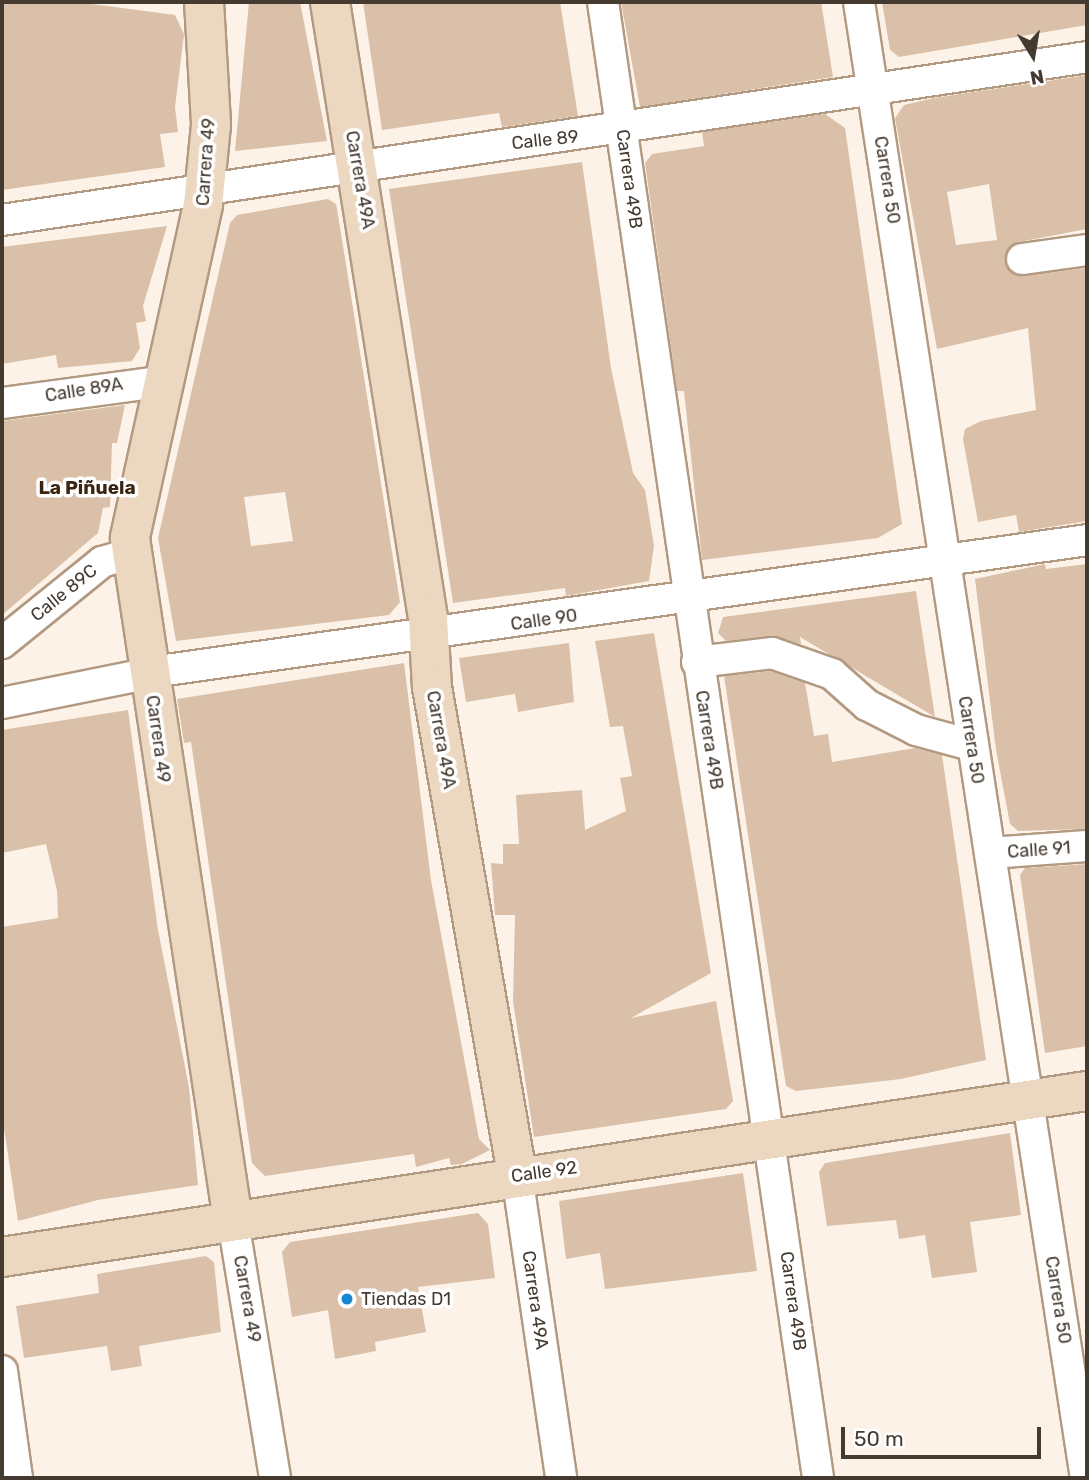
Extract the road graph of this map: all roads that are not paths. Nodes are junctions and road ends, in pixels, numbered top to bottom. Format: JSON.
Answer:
{"nodes":[{"id":1,"x":204,"y":2,"type":"edge"},
{"id":2,"x":330,"y":2,"type":"edge"},
{"id":3,"x":603,"y":2,"type":"edge"},
{"id":4,"x":859,"y":2,"type":"edge"},
{"id":5,"x":1087,"y":57,"type":"edge"},
{"id":6,"x":873,"y":94,"type":"junction"},
{"id":7,"x":622,"y":131,"type":"junction"},
{"id":8,"x":358,"y":166,"type":"junction"},
{"id":9,"x":205,"y":189,"type":"junction"},
{"id":10,"x":2,"y":220,"type":"edge"},
{"id":11,"x":1087,"y":250,"type":"edge"},
{"id":12,"x":1022,"y":259,"type":"dead end"},
{"id":13,"x":166,"y":381,"type":"junction"},
{"id":14,"x":2,"y":403,"type":"edge"},
{"id":15,"x":1087,"y":540,"type":"edge"},
{"id":16,"x":131,"y":553,"type":"junction"},
{"id":17,"x":945,"y":560,"type":"junction"},
{"id":18,"x":690,"y":598,"type":"junction"},
{"id":19,"x":430,"y":637,"type":"junction"},
{"id":20,"x":2,"y":643,"type":"edge"},
{"id":21,"x":697,"y":662,"type":"junction"},
{"id":22,"x":148,"y":674,"type":"junction"},
{"id":23,"x":2,"y":703,"type":"edge"},
{"id":24,"x":971,"y":745,"type":"junction"},
{"id":25,"x":1087,"y":846,"type":"edge"},
{"id":26,"x":990,"y":853,"type":"junction"},
{"id":27,"x":1087,"y":1091,"type":"edge"},
{"id":28,"x":1028,"y":1100,"type":"junction"},
{"id":29,"x":769,"y":1139,"type":"junction"},
{"id":30,"x":517,"y":1175,"type":"junction"},
{"id":31,"x":233,"y":1221,"type":"junction"},
{"id":32,"x":2,"y":1257,"type":"edge"},
{"id":33,"x":2,"y":1371,"type":"edge"},
{"id":34,"x":17,"y":1478,"type":"edge"},
{"id":35,"x":275,"y":1478,"type":"edge"},
{"id":36,"x":561,"y":1478,"type":"edge"},
{"id":37,"x":818,"y":1478,"type":"edge"},
{"id":38,"x":1086,"y":1478,"type":"edge"}],
"edges":[{"from":1,"to":9,"type":"street","name":"Carrera 49"},
{"from":2,"to":8,"type":"street","name":"Carrera 49A"},
{"from":3,"to":7,"type":"street","name":"Carrera 49B"},
{"from":4,"to":6,"type":"street","name":"Carrera 50"},
{"from":5,"to":6,"type":"street","name":"Calle 89"},
{"from":6,"to":7,"type":"street","name":"Calle 89"},
{"from":6,"to":17,"type":"street","name":"Carrera 50"},
{"from":7,"to":8,"type":"street","name":"Calle 89"},
{"from":7,"to":18,"type":"street","name":"Carrera 49B"},
{"from":8,"to":9,"type":"street","name":"Calle 89"},
{"from":8,"to":19,"type":"street","name":"Carrera 49A"},
{"from":9,"to":10,"type":"street","name":"Calle 89"},
{"from":9,"to":13,"type":"street","name":"Carrera 49"},
{"from":11,"to":12,"type":"street"},
{"from":13,"to":14,"type":"street","name":"Calle 89A"},
{"from":13,"to":16,"type":"street","name":"Carrera 49"},
{"from":15,"to":17,"type":"street","name":"Calle 90"},
{"from":16,"to":20,"type":"street","name":"Calle 89C"},
{"from":16,"to":22,"type":"street","name":"Carrera 49"},
{"from":17,"to":18,"type":"street","name":"Calle 90"},
{"from":17,"to":24,"type":"street","name":"Carrera 50"},
{"from":18,"to":19,"type":"street","name":"Calle 90"},
{"from":18,"to":21,"type":"street","name":"Carrera 49B"},
{"from":19,"to":22,"type":"street","name":"Calle 90"},
{"from":19,"to":30,"type":"street","name":"Carrera 49A"},
{"from":21,"to":24,"type":"street"},
{"from":21,"to":29,"type":"street","name":"Carrera 49B"},
{"from":22,"to":23,"type":"street","name":"Calle 90"},
{"from":22,"to":31,"type":"street","name":"Carrera 49"},
{"from":24,"to":26,"type":"street","name":"Carrera 50"},
{"from":25,"to":26,"type":"street","name":"Calle 91"},
{"from":26,"to":28,"type":"street","name":"Carrera 50"},
{"from":27,"to":28,"type":"street","name":"Calle 92"},
{"from":28,"to":29,"type":"street","name":"Calle 92"},
{"from":28,"to":38,"type":"street","name":"Carrera 50"},
{"from":29,"to":30,"type":"street","name":"Calle 92"},
{"from":29,"to":37,"type":"street","name":"Carrera 49B"},
{"from":30,"to":31,"type":"street","name":"Calle 92"},
{"from":30,"to":36,"type":"street","name":"Carrera 49A"},
{"from":31,"to":32,"type":"street","name":"Calle 92"},
{"from":31,"to":35,"type":"street","name":"Carrera 49"},
{"from":33,"to":34,"type":"street"}]}
